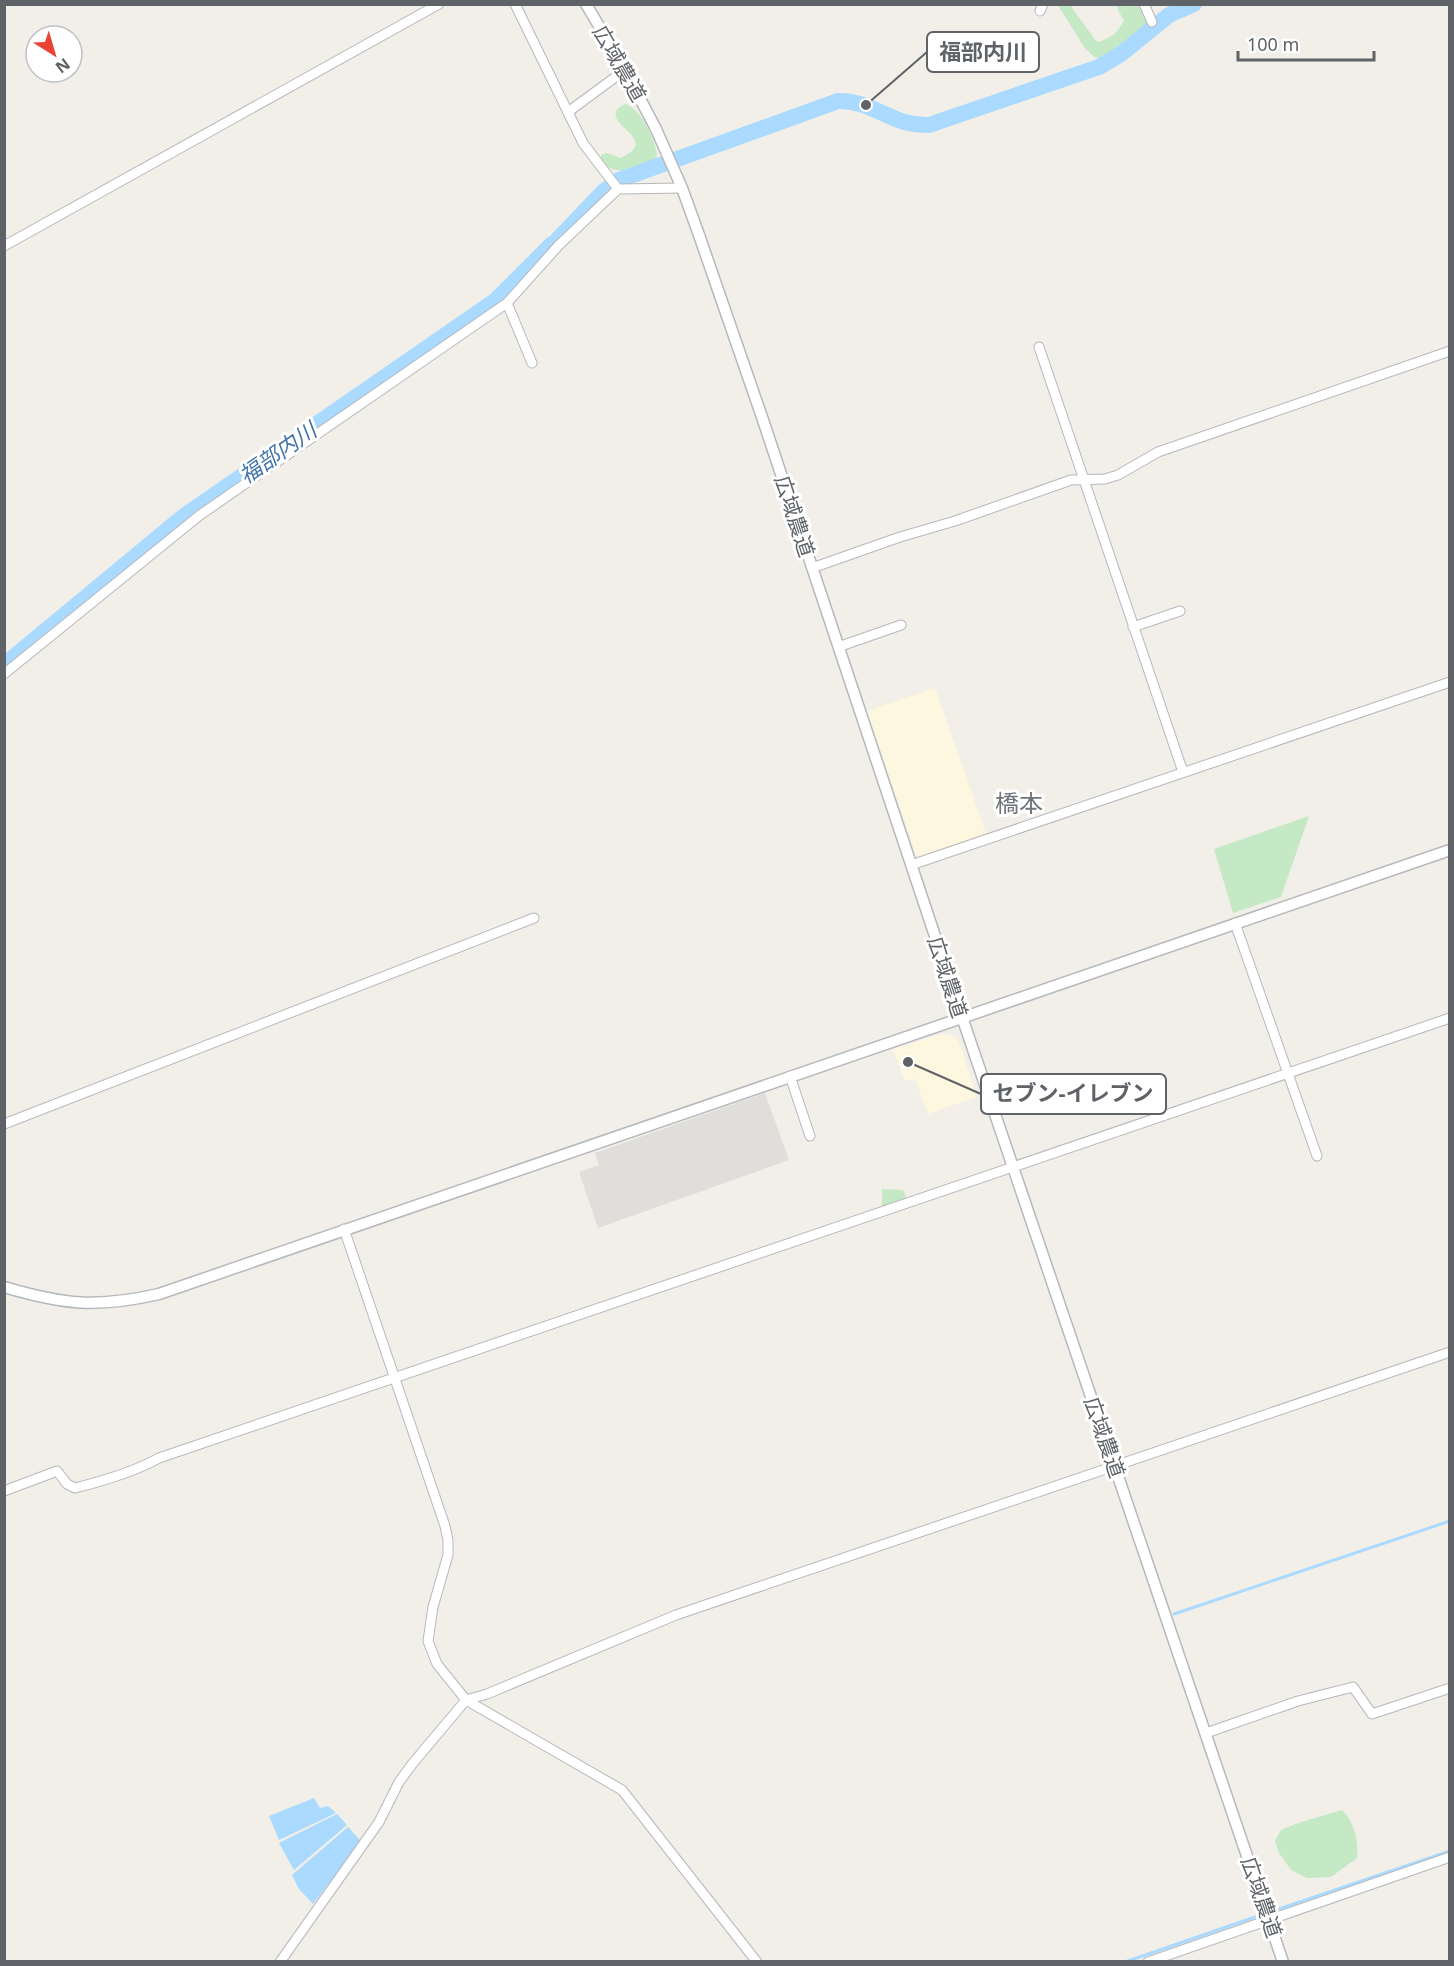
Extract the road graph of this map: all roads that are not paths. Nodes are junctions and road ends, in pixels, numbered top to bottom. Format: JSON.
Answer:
{"nodes":[{"id":1,"x":439,"y":4,"type":"edge"},
{"id":2,"x":515,"y":4,"type":"edge"},
{"id":3,"x":586,"y":4,"type":"edge"},
{"id":4,"x":1144,"y":4,"type":"edge"},
{"id":5,"x":1152,"y":22,"type":"dead end"},
{"id":6,"x":626,"y":70,"type":"junction"},
{"id":7,"x":568,"y":112,"type":"junction"},
{"id":8,"x":618,"y":188,"type":"junction"},
{"id":9,"x":682,"y":188,"type":"junction"},
{"id":10,"x":4,"y":246,"type":"edge"},
{"id":11,"x":507,"y":303,"type":"junction"},
{"id":12,"x":1039,"y":347,"type":"dead end"},
{"id":13,"x":1449,"y":351,"type":"edge"},
{"id":14,"x":532,"y":363,"type":"dead end"},
{"id":15,"x":1084,"y":480,"type":"junction"},
{"id":16,"x":813,"y":568,"type":"junction"},
{"id":17,"x":1180,"y":611,"type":"dead end"},
{"id":18,"x":901,"y":626,"type":"dead end"},
{"id":19,"x":1133,"y":627,"type":"junction"},
{"id":20,"x":838,"y":647,"type":"junction"},
{"id":21,"x":4,"y":675,"type":"edge"},
{"id":22,"x":1449,"y":682,"type":"edge"},
{"id":23,"x":1183,"y":772,"type":"junction"},
{"id":24,"x":1449,"y":850,"type":"edge"},
{"id":25,"x":911,"y":865,"type":"junction"},
{"id":26,"x":534,"y":918,"type":"dead end"},
{"id":27,"x":1235,"y":923,"type":"junction"},
{"id":28,"x":962,"y":1017,"type":"junction"},
{"id":29,"x":1449,"y":1018,"type":"edge"},
{"id":30,"x":1287,"y":1074,"type":"junction"},
{"id":31,"x":790,"y":1076,"type":"junction"},
{"id":32,"x":4,"y":1124,"type":"edge"},
{"id":33,"x":810,"y":1136,"type":"dead end"},
{"id":34,"x":1317,"y":1156,"type":"dead end"},
{"id":35,"x":1012,"y":1167,"type":"junction"},
{"id":36,"x":344,"y":1229,"type":"junction"},
{"id":37,"x":4,"y":1287,"type":"edge"},
{"id":38,"x":1449,"y":1352,"type":"edge"},
{"id":39,"x":394,"y":1377,"type":"junction"},
{"id":40,"x":1115,"y":1466,"type":"junction"},
{"id":41,"x":4,"y":1491,"type":"edge"},
{"id":42,"x":1449,"y":1688,"type":"edge"},
{"id":43,"x":466,"y":1700,"type":"junction"},
{"id":44,"x":1206,"y":1733,"type":"junction"},
{"id":45,"x":1449,"y":1857,"type":"edge"},
{"id":46,"x":1269,"y":1919,"type":"junction"},
{"id":47,"x":280,"y":1962,"type":"edge"},
{"id":48,"x":757,"y":1962,"type":"edge"},
{"id":49,"x":1148,"y":1962,"type":"edge"},
{"id":50,"x":1283,"y":1962,"type":"edge"}],
"edges":[{"from":1,"to":10,"type":"street"},
{"from":2,"to":7,"type":"street"},
{"from":3,"to":6,"type":"street","name":"広域農道"},
{"from":4,"to":5,"type":"street"},
{"from":6,"to":7,"type":"street"},
{"from":6,"to":9,"type":"street","name":"広域農道"},
{"from":7,"to":8,"type":"street"},
{"from":8,"to":9,"type":"street"},
{"from":8,"to":11,"type":"street"},
{"from":9,"to":16,"type":"street","name":"広域農道"},
{"from":11,"to":14,"type":"street"},
{"from":11,"to":21,"type":"street"},
{"from":12,"to":15,"type":"street"},
{"from":13,"to":15,"type":"street"},
{"from":15,"to":16,"type":"street"},
{"from":15,"to":19,"type":"street"},
{"from":16,"to":20,"type":"street","name":"広域農道"},
{"from":17,"to":19,"type":"street"},
{"from":18,"to":20,"type":"street"},
{"from":19,"to":23,"type":"street"},
{"from":20,"to":25,"type":"street","name":"広域農道"},
{"from":22,"to":23,"type":"street"},
{"from":23,"to":25,"type":"street"},
{"from":24,"to":27,"type":"street"},
{"from":25,"to":28,"type":"street","name":"広域農道"},
{"from":26,"to":32,"type":"street"},
{"from":27,"to":28,"type":"street"},
{"from":27,"to":30,"type":"street"},
{"from":28,"to":31,"type":"street"},
{"from":28,"to":35,"type":"street","name":"広域農道"},
{"from":29,"to":30,"type":"street"},
{"from":30,"to":34,"type":"street"},
{"from":30,"to":35,"type":"street"},
{"from":31,"to":33,"type":"street"},
{"from":31,"to":36,"type":"street"},
{"from":35,"to":39,"type":"street"},
{"from":35,"to":40,"type":"street","name":"広域農道"},
{"from":36,"to":37,"type":"street"},
{"from":36,"to":39,"type":"street"},
{"from":38,"to":40,"type":"street"},
{"from":39,"to":41,"type":"street"},
{"from":39,"to":43,"type":"street"},
{"from":40,"to":43,"type":"street"},
{"from":40,"to":44,"type":"street","name":"広域農道"},
{"from":42,"to":44,"type":"street"},
{"from":43,"to":47,"type":"street"},
{"from":43,"to":48,"type":"street"},
{"from":44,"to":46,"type":"street","name":"広域農道"},
{"from":45,"to":46,"type":"street"},
{"from":46,"to":49,"type":"street"},
{"from":46,"to":50,"type":"street","name":"広域農道"}]}
